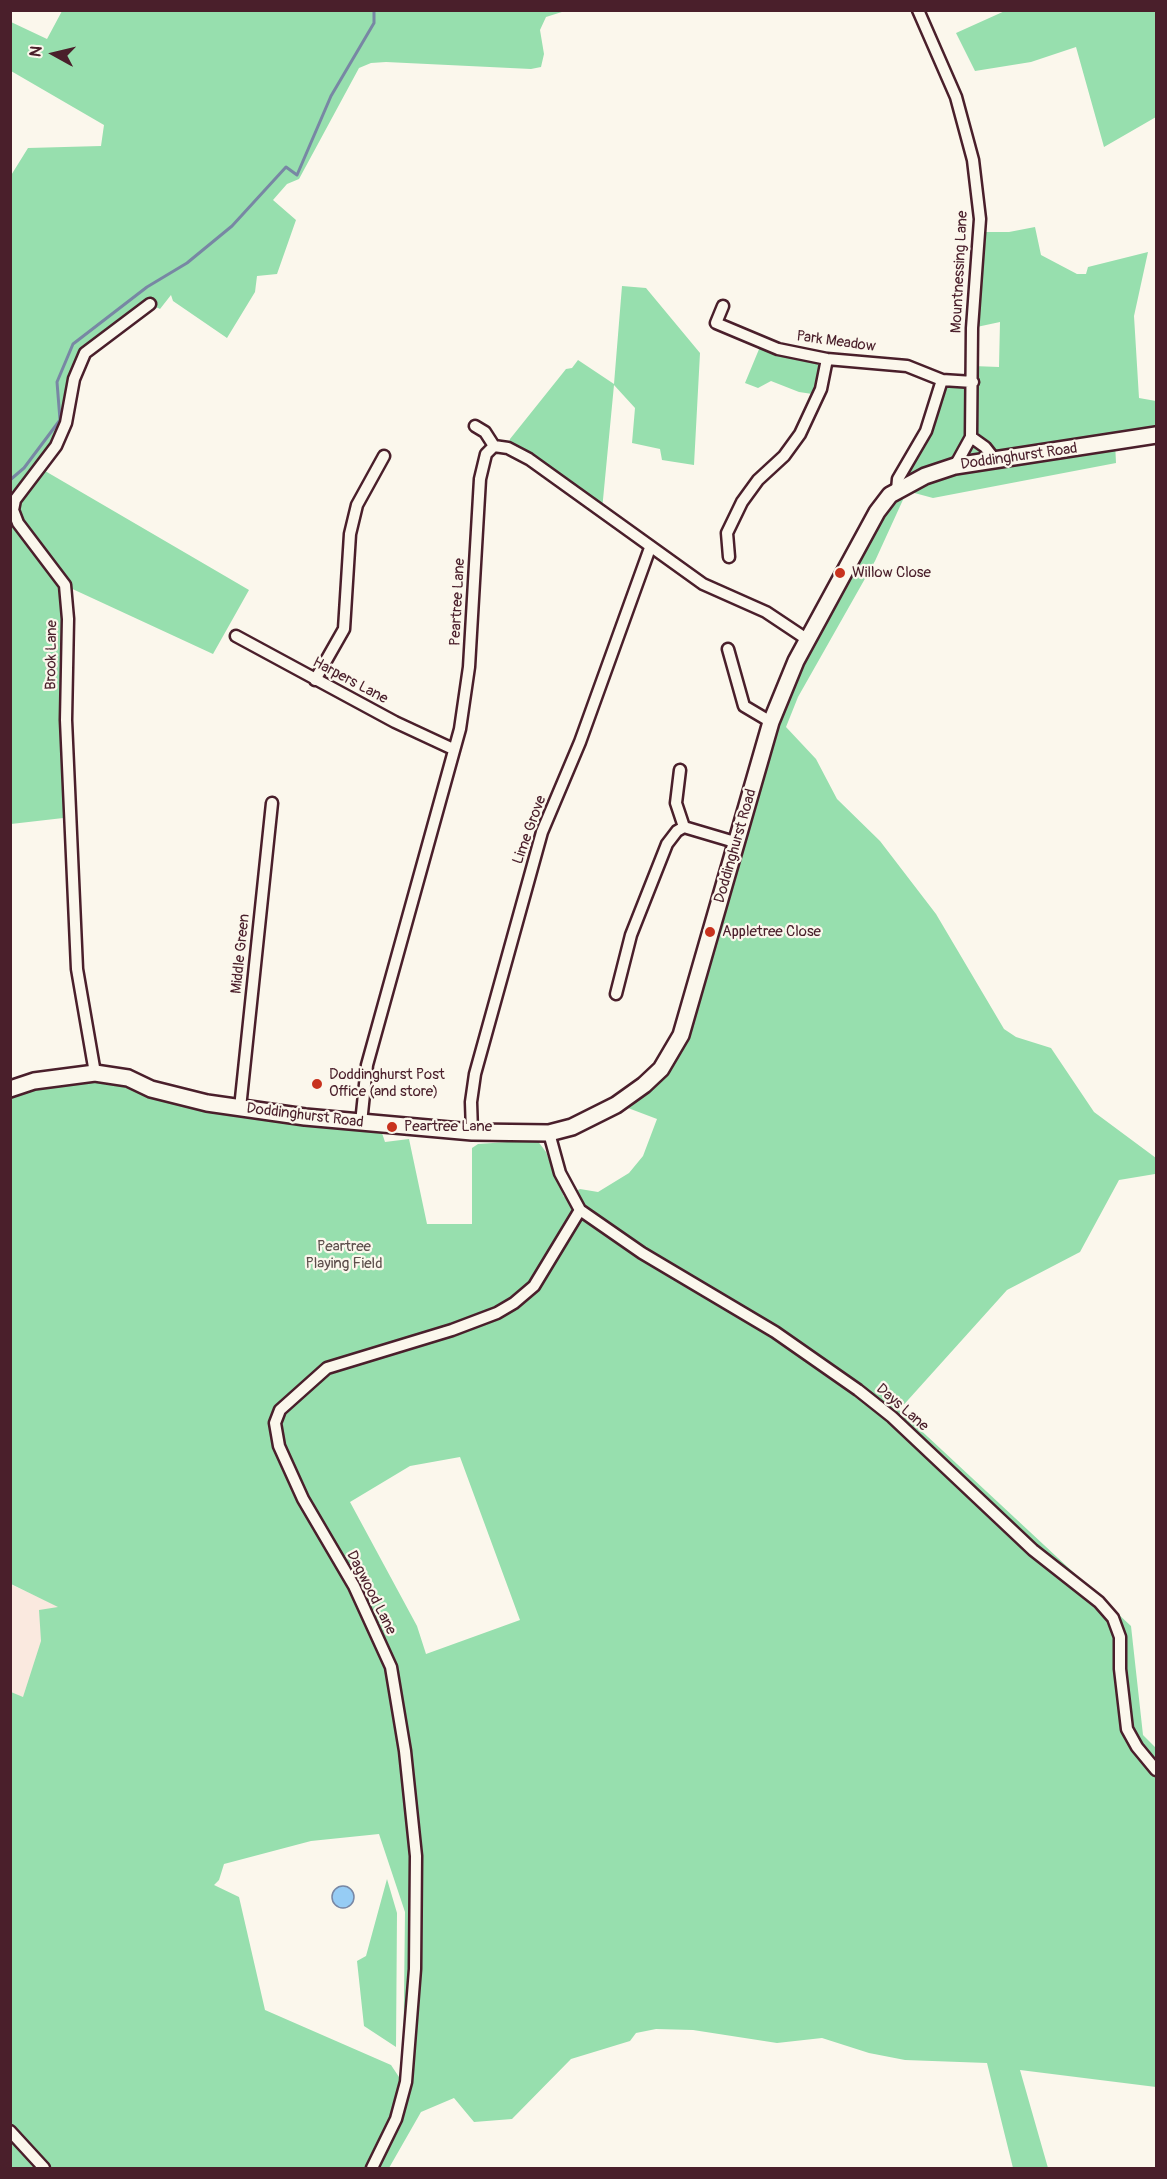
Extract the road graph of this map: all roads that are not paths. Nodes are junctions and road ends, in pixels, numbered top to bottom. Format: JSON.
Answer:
{"nodes":[{"id":1,"x":918,"y":10,"type":"edge"},
{"id":2,"x":150,"y":304,"type":"dead end"},
{"id":3,"x":723,"y":306,"type":"dead end"},
{"id":4,"x":827,"y":359,"type":"junction"},
{"id":5,"x":942,"y":380,"type":"junction"},
{"id":6,"x":973,"y":382,"type":"junction"},
{"id":7,"x":474,"y":426,"type":"dead end"},
{"id":8,"x":1156,"y":435,"type":"edge"},
{"id":9,"x":971,"y":437,"type":"junction"},
{"id":10,"x":494,"y":446,"type":"junction"},
{"id":11,"x":384,"y":456,"type":"dead end"},
{"id":12,"x":996,"y":461,"type":"junction"},
{"id":13,"x":955,"y":466,"type":"junction"},
{"id":14,"x":897,"y":490,"type":"junction"},
{"id":15,"x":650,"y":548,"type":"junction"},
{"id":16,"x":729,"y":556,"type":"dead end"},
{"id":17,"x":236,"y":636,"type":"dead end"},
{"id":18,"x":808,"y":640,"type":"junction"},
{"id":19,"x":728,"y":649,"type":"dead end"},
{"id":20,"x":315,"y":680,"type":"junction"},
{"id":21,"x":771,"y":722,"type":"junction"},
{"id":22,"x":453,"y":749,"type":"junction"},
{"id":23,"x":680,"y":770,"type":"dead end"},
{"id":24,"x":272,"y":803,"type":"dead end"},
{"id":25,"x":684,"y":827,"type":"junction"},
{"id":26,"x":738,"y":843,"type":"junction"},
{"id":27,"x":616,"y":994,"type":"dead end"},
{"id":28,"x":95,"y":1073,"type":"junction"},
{"id":29,"x":10,"y":1089,"type":"edge"},
{"id":30,"x":240,"y":1108,"type":"junction"},
{"id":31,"x":361,"y":1123,"type":"junction"},
{"id":32,"x":472,"y":1132,"type":"junction"},
{"id":33,"x":549,"y":1133,"type":"junction"},
{"id":34,"x":580,"y":1210,"type":"junction"},
{"id":35,"x":1156,"y":1770,"type":"edge"},
{"id":36,"x":10,"y":2131,"type":"edge"},
{"id":37,"x":44,"y":2169,"type":"edge"},
{"id":38,"x":372,"y":2169,"type":"edge"}],
"edges":[{"from":1,"to":6,"type":"street","name":"Mountnessing Lane"},
{"from":2,"to":28,"type":"street","name":"Brook Lane"},
{"from":3,"to":4,"type":"street","name":"Park Meadow"},
{"from":4,"to":5,"type":"street","name":"Park Meadow"},
{"from":4,"to":16,"type":"street"},
{"from":5,"to":6,"type":"street","name":"Park Meadow"},
{"from":5,"to":14,"type":"street"},
{"from":6,"to":9,"type":"street","name":"Mountnessing Lane"},
{"from":7,"to":10,"type":"street"},
{"from":8,"to":12,"type":"street","name":"Doddinghurst Road"},
{"from":9,"to":12,"type":"street"},
{"from":9,"to":13,"type":"street","name":"Mountnessing Lane"},
{"from":10,"to":15,"type":"street"},
{"from":10,"to":22,"type":"street","name":"Peartree Lane"},
{"from":11,"to":20,"type":"street"},
{"from":12,"to":13,"type":"street","name":"Doddinghurst Road"},
{"from":13,"to":14,"type":"street","name":"Doddinghurst Road"},
{"from":14,"to":18,"type":"street","name":"Doddinghurst Road"},
{"from":15,"to":18,"type":"street"},
{"from":15,"to":32,"type":"street","name":"Lime Grove"},
{"from":17,"to":20,"type":"street","name":"Harpers Lane"},
{"from":18,"to":21,"type":"street","name":"Doddinghurst Road"},
{"from":19,"to":21,"type":"street"},
{"from":20,"to":22,"type":"street","name":"Harpers Lane"},
{"from":21,"to":26,"type":"street","name":"Doddinghurst Road"},
{"from":22,"to":31,"type":"street","name":"Peartree Lane"},
{"from":23,"to":25,"type":"street"},
{"from":24,"to":30,"type":"street","name":"Middle Green"},
{"from":25,"to":26,"type":"street"},
{"from":25,"to":27,"type":"street"},
{"from":26,"to":33,"type":"street","name":"Doddinghurst Road"},
{"from":28,"to":29,"type":"street","name":"Doddinghurst Road"},
{"from":28,"to":30,"type":"street","name":"Doddinghurst Road"},
{"from":30,"to":31,"type":"street","name":"Doddinghurst Road"},
{"from":31,"to":32,"type":"street","name":"Doddinghurst Road"},
{"from":32,"to":33,"type":"street","name":"Doddinghurst Road"},
{"from":33,"to":34,"type":"street","name":"Days Lane"},
{"from":34,"to":35,"type":"street","name":"Days Lane"},
{"from":34,"to":38,"type":"street","name":"Dagwood Lane"},
{"from":36,"to":37,"type":"street"}]}
